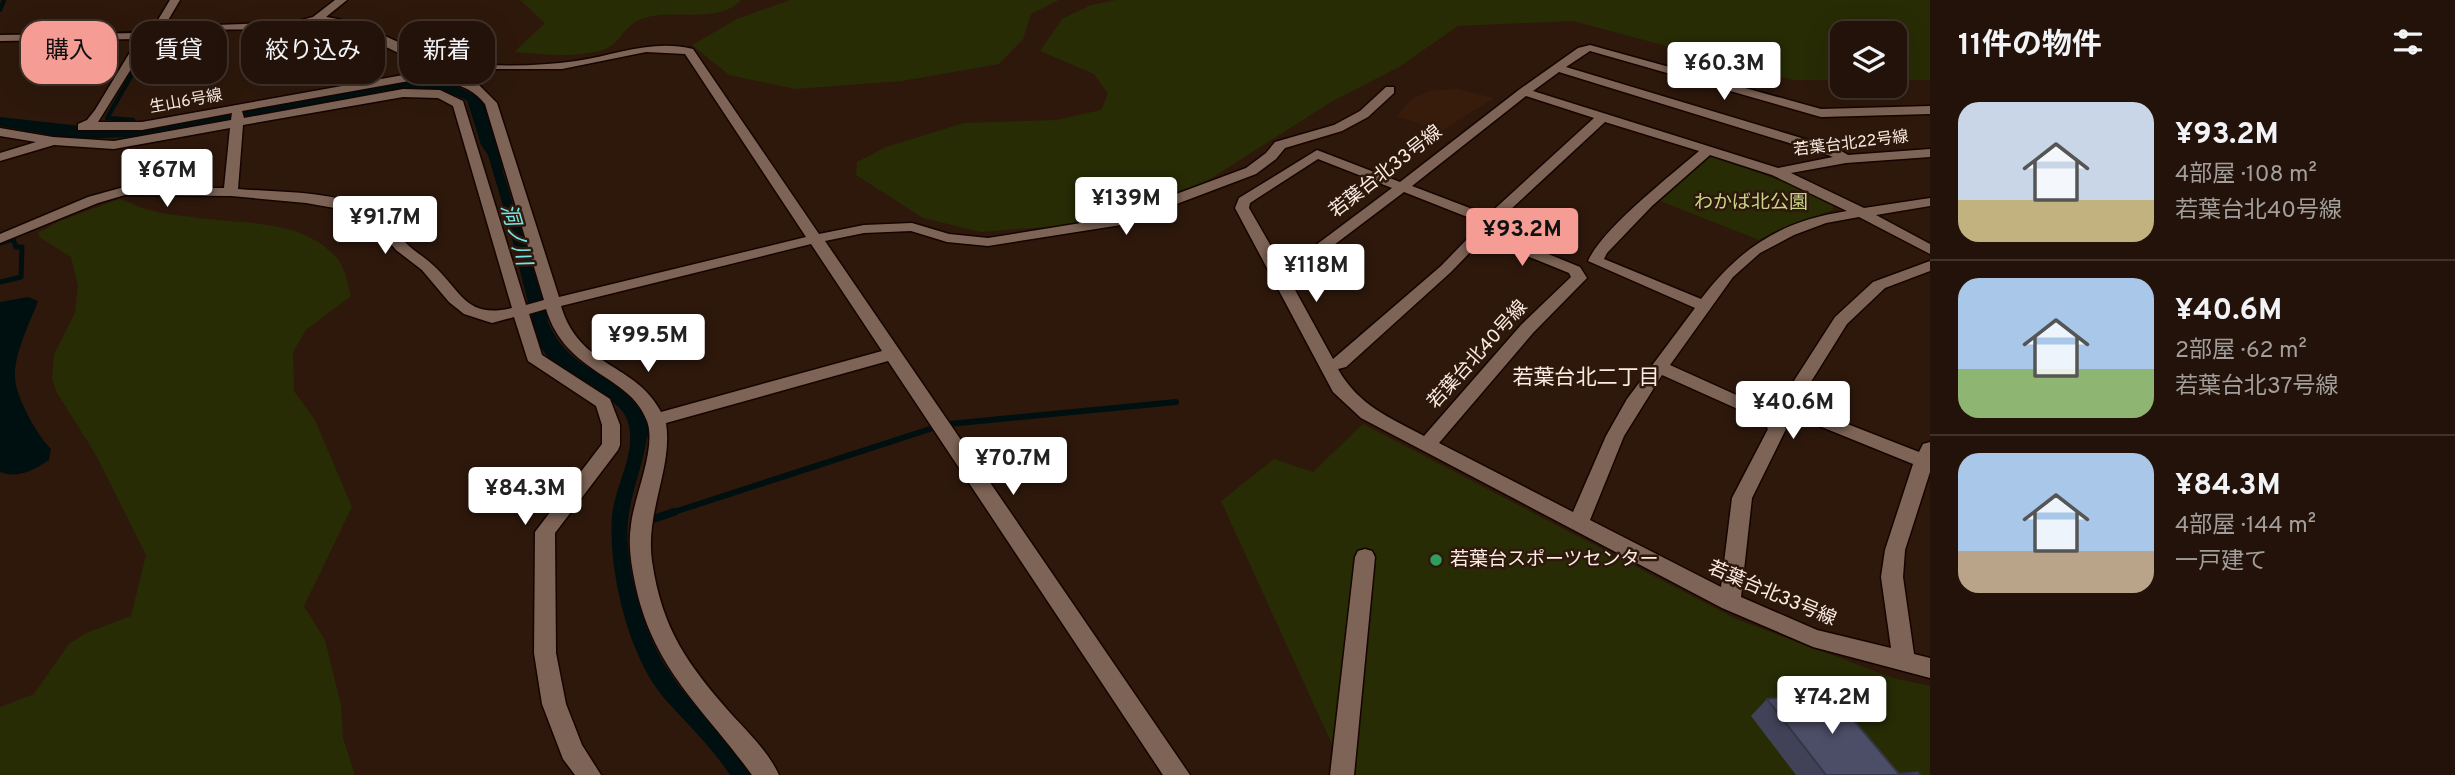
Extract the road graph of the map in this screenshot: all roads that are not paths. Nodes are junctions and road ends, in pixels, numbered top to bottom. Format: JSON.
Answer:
{"nodes":[{"id":1,"x":175,"y":0,"type":"edge"},
{"id":2,"x":342,"y":0,"type":"edge"},
{"id":3,"x":317,"y":19,"type":"junction"},
{"id":4,"x":163,"y":21,"type":"edge"},
{"id":5,"x":227,"y":27,"type":"edge"},
{"id":6,"x":131,"y":36,"type":"edge"},
{"id":7,"x":0,"y":38,"type":"edge"},
{"id":8,"x":399,"y":46,"type":"edge"},
{"id":9,"x":131,"y":62,"type":"edge"},
{"id":10,"x":495,"y":67,"type":"edge"},
{"id":11,"x":1559,"y":68,"type":"junction"},
{"id":12,"x":399,"y":79,"type":"edge"},
{"id":13,"x":468,"y":84,"type":"edge"},
{"id":14,"x":1390,"y":90,"type":"dead end"},
{"id":15,"x":1524,"y":92,"type":"junction"},
{"id":16,"x":239,"y":109,"type":"junction"},
{"id":17,"x":1930,"y":110,"type":"edge"},
{"id":18,"x":1604,"y":117,"type":"junction"},
{"id":19,"x":237,"y":124,"type":"junction"},
{"id":20,"x":85,"y":126,"type":"junction"},
{"id":21,"x":0,"y":132,"type":"edge"},
{"id":22,"x":53,"y":141,"type":"junction"},
{"id":23,"x":1708,"y":150,"type":"junction"},
{"id":24,"x":1930,"y":153,"type":"edge"},
{"id":25,"x":0,"y":157,"type":"edge"},
{"id":26,"x":1846,"y":159,"type":"junction"},
{"id":27,"x":1777,"y":172,"type":"junction"},
{"id":28,"x":1402,"y":186,"type":"junction"},
{"id":29,"x":231,"y":192,"type":"junction"},
{"id":30,"x":1930,"y":202,"type":"edge"},
{"id":31,"x":1860,"y":212,"type":"junction"},
{"id":32,"x":0,"y":239,"type":"edge"},
{"id":33,"x":814,"y":239,"type":"junction"},
{"id":34,"x":1930,"y":250,"type":"edge"},
{"id":35,"x":1930,"y":266,"type":"edge"},
{"id":36,"x":1281,"y":278,"type":"junction"},
{"id":37,"x":554,"y":304,"type":"junction"},
{"id":38,"x":1704,"y":306,"type":"junction"},
{"id":39,"x":520,"y":312,"type":"junction"},
{"id":40,"x":892,"y":354,"type":"junction"},
{"id":41,"x":1328,"y":367,"type":"junction"},
{"id":42,"x":1658,"y":367,"type":"junction"},
{"id":43,"x":656,"y":420,"type":"junction"},
{"id":44,"x":1426,"y":446,"type":"junction"},
{"id":45,"x":1926,"y":463,"type":"edge"},
{"id":46,"x":1578,"y":524,"type":"junction"},
{"id":47,"x":1365,"y":557,"type":"dead end"},
{"id":48,"x":1730,"y":602,"type":"junction"},
{"id":49,"x":1904,"y":662,"type":"junction"},
{"id":50,"x":1930,"y":668,"type":"edge"},
{"id":51,"x":589,"y":775,"type":"edge"},
{"id":52,"x":767,"y":775,"type":"edge"},
{"id":53,"x":1178,"y":775,"type":"edge"},
{"id":54,"x":1342,"y":775,"type":"edge"}],
"edges":[{"from":1,"to":4,"type":"street"},
{"from":2,"to":3,"type":"street"},
{"from":3,"to":5,"type":"street"},
{"from":3,"to":8,"type":"street"},
{"from":6,"to":7,"type":"street"},
{"from":9,"to":20,"type":"street"},
{"from":10,"to":33,"type":"street"},
{"from":11,"to":15,"type":"street","name":"若葉台北33号線"},
{"from":11,"to":17,"type":"street","name":"若葉台北33号線"},
{"from":11,"to":26,"type":"street"},
{"from":12,"to":16,"type":"street","name":"生山6号線"},
{"from":13,"to":37,"type":"street"},
{"from":14,"to":33,"type":"street"},
{"from":15,"to":18,"type":"street"},
{"from":15,"to":28,"type":"street","name":"若葉台北33号線"},
{"from":16,"to":19,"type":"street"},
{"from":16,"to":20,"type":"street","name":"生山6号線"},
{"from":18,"to":23,"type":"street"},
{"from":18,"to":28,"type":"street"},
{"from":19,"to":22,"type":"street"},
{"from":19,"to":29,"type":"street"},
{"from":19,"to":39,"type":"street"},
{"from":20,"to":22,"type":"street"},
{"from":21,"to":22,"type":"street"},
{"from":22,"to":25,"type":"street"},
{"from":23,"to":27,"type":"street"},
{"from":23,"to":38,"type":"street"},
{"from":24,"to":26,"type":"street","name":"若葉台北22号線"},
{"from":26,"to":27,"type":"street","name":"若葉台北22号線"},
{"from":27,"to":31,"type":"street"},
{"from":28,"to":36,"type":"street","name":"若葉台北33号線"},
{"from":28,"to":36,"type":"street"},
{"from":29,"to":32,"type":"street"},
{"from":29,"to":39,"type":"street"},
{"from":30,"to":31,"type":"street"},
{"from":31,"to":34,"type":"street"},
{"from":31,"to":38,"type":"street"},
{"from":33,"to":37,"type":"street"},
{"from":33,"to":40,"type":"street"},
{"from":35,"to":45,"type":"street"},
{"from":36,"to":41,"type":"street","name":"若葉台北33号線"},
{"from":37,"to":39,"type":"street"},
{"from":37,"to":43,"type":"street"},
{"from":38,"to":42,"type":"street"},
{"from":39,"to":51,"type":"street"},
{"from":40,"to":43,"type":"street"},
{"from":40,"to":53,"type":"street"},
{"from":41,"to":44,"type":"street","name":"若葉台北33号線"},
{"from":41,"to":44,"type":"street","name":"若葉台北40号線"},
{"from":42,"to":46,"type":"street"},
{"from":42,"to":48,"type":"street"},
{"from":43,"to":52,"type":"street"},
{"from":44,"to":46,"type":"street","name":"若葉台北33号線"},
{"from":45,"to":49,"type":"street"},
{"from":46,"to":48,"type":"street","name":"若葉台北33号線"},
{"from":47,"to":54,"type":"street"},
{"from":48,"to":49,"type":"street","name":"若葉台北33号線"},
{"from":49,"to":50,"type":"street","name":"若葉台北33号線"}]}
